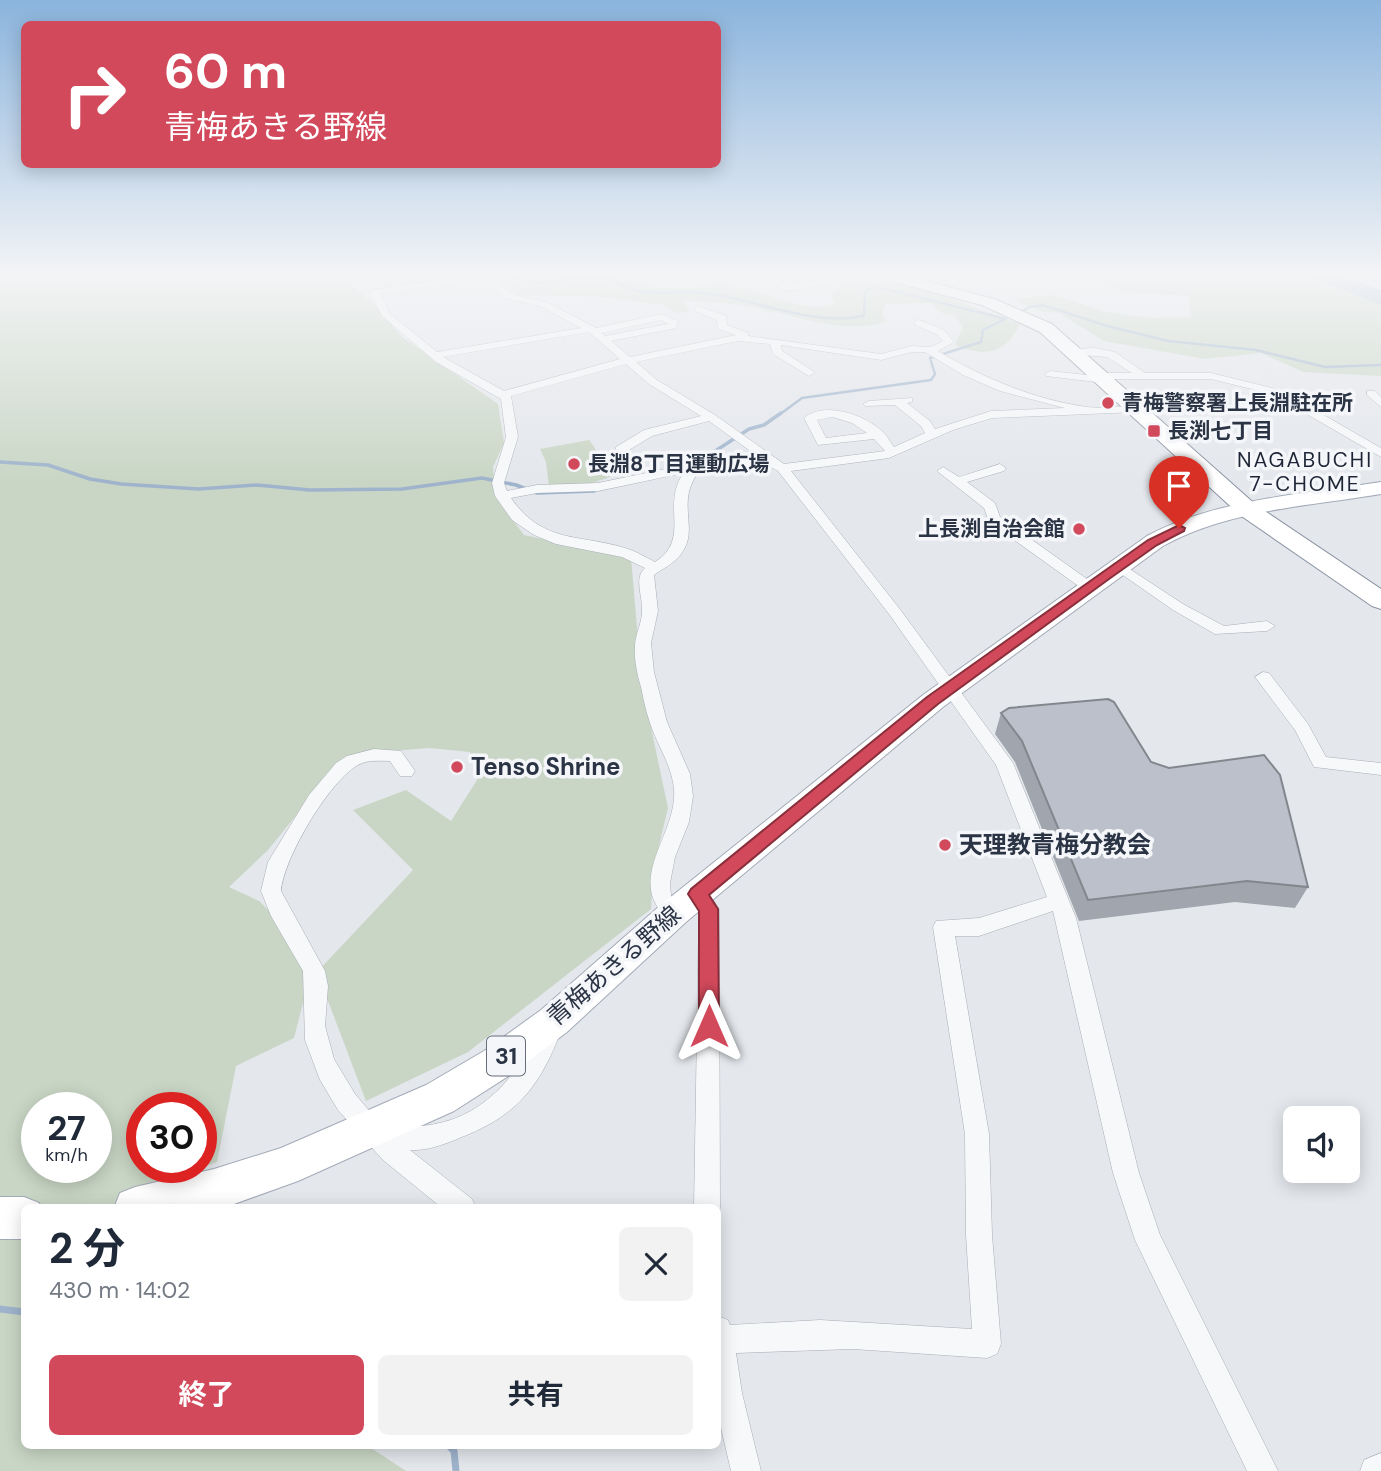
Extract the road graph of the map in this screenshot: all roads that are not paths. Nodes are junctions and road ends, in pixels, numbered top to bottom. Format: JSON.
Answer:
{"nodes":[{"id":1,"x":422,"y":344,"type":"edge"},
{"id":2,"x":507,"y":344,"type":"edge"},
{"id":3,"x":610,"y":344,"type":"edge"},
{"id":4,"x":700,"y":344,"type":"edge"},
{"id":5,"x":775,"y":344,"type":"edge"},
{"id":6,"x":793,"y":344,"type":"edge"},
{"id":7,"x":947,"y":344,"type":"edge"},
{"id":8,"x":1065,"y":344,"type":"edge"},
{"id":9,"x":1074,"y":352,"type":"junction"},
{"id":10,"x":934,"y":353,"type":"junction"},
{"id":11,"x":436,"y":355,"type":"junction"},
{"id":12,"x":626,"y":360,"type":"junction"},
{"id":13,"x":1056,"y":361,"type":"dead end"},
{"id":14,"x":809,"y":373,"type":"dead end"},
{"id":15,"x":1142,"y":375,"type":"junction"},
{"id":16,"x":1103,"y":378,"type":"junction"},
{"id":17,"x":1371,"y":393,"type":"dead end"},
{"id":18,"x":504,"y":395,"type":"junction"},
{"id":19,"x":1086,"y":398,"type":"dead end"},
{"id":20,"x":869,"y":404,"type":"dead end"},
{"id":21,"x":1381,"y":404,"type":"edge"},
{"id":22,"x":1138,"y":409,"type":"junction"},
{"id":23,"x":1092,"y":412,"type":"junction"},
{"id":24,"x":711,"y":417,"type":"junction"},
{"id":25,"x":933,"y":434,"type":"junction"},
{"id":26,"x":880,"y":435,"type":"junction"},
{"id":27,"x":620,"y":450,"type":"dead end"},
{"id":28,"x":1380,"y":451,"type":"edge"},
{"id":29,"x":892,"y":452,"type":"junction"},
{"id":30,"x":778,"y":465,"type":"junction"},
{"id":31,"x":696,"y":467,"type":"junction"},
{"id":32,"x":1000,"y":468,"type":"dead end"},
{"id":33,"x":943,"y":471,"type":"dead end"},
{"id":34,"x":500,"y":481,"type":"junction"},
{"id":35,"x":958,"y":481,"type":"junction"},
{"id":36,"x":1381,"y":488,"type":"edge"},
{"id":37,"x":536,"y":489,"type":"junction"},
{"id":38,"x":1248,"y":510,"type":"junction"},
{"id":39,"x":1119,"y":566,"type":"junction"},
{"id":40,"x":655,"y":567,"type":"junction"},
{"id":41,"x":1089,"y":587,"type":"junction"},
{"id":42,"x":1381,"y":601,"type":"edge"},
{"id":43,"x":1267,"y":626,"type":"dead end"},
{"id":44,"x":1263,"y":677,"type":"dead end"},
{"id":45,"x":949,"y":690,"type":"junction"},
{"id":46,"x":1381,"y":769,"type":"edge"},
{"id":47,"x":406,"y":771,"type":"dead end"},
{"id":48,"x":1059,"y":901,"type":"junction"},
{"id":49,"x":686,"y":903,"type":"junction"},
{"id":50,"x":368,"y":1131,"type":"junction"},
{"id":51,"x":151,"y":1204,"type":"edge"},
{"id":52,"x":458,"y":1204,"type":"edge"},
{"id":53,"x":707,"y":1204,"type":"edge"},
{"id":54,"x":0,"y":1218,"type":"edge"},
{"id":55,"x":21,"y":1218,"type":"edge"},
{"id":56,"x":721,"y":1335,"type":"edge"},
{"id":57,"x":721,"y":1374,"type":"edge"},
{"id":58,"x":722,"y":1394,"type":"edge"},
{"id":59,"x":1381,"y":1468,"type":"edge"},
{"id":60,"x":746,"y":1471,"type":"edge"},
{"id":61,"x":1263,"y":1471,"type":"edge"},
{"id":62,"x":1375,"y":1471,"type":"edge"}],
"edges":[{"from":1,"to":11,"type":"street"},
{"from":2,"to":11,"type":"street"},
{"from":3,"to":12,"type":"street"},
{"from":4,"to":12,"type":"street"},
{"from":5,"to":14,"type":"street"},
{"from":6,"to":10,"type":"street"},
{"from":7,"to":10,"type":"street"},
{"from":8,"to":9,"type":"highway"},
{"from":9,"to":15,"type":"street"},
{"from":9,"to":16,"type":"highway"},
{"from":10,"to":23,"type":"street"},
{"from":11,"to":18,"type":"street"},
{"from":12,"to":18,"type":"street"},
{"from":12,"to":24,"type":"street"},
{"from":13,"to":16,"type":"street"},
{"from":15,"to":16,"type":"street"},
{"from":15,"to":28,"type":"street"},
{"from":16,"to":22,"type":"highway"},
{"from":17,"to":21,"type":"street"},
{"from":18,"to":34,"type":"street"},
{"from":19,"to":23,"type":"street"},
{"from":20,"to":25,"type":"street"},
{"from":22,"to":23,"type":"street"},
{"from":22,"to":38,"type":"highway"},
{"from":23,"to":25,"type":"street"},
{"from":24,"to":27,"type":"street"},
{"from":24,"to":30,"type":"street"},
{"from":25,"to":29,"type":"street"},
{"from":26,"to":26,"type":"street"},
{"from":26,"to":29,"type":"street"},
{"from":29,"to":30,"type":"street"},
{"from":30,"to":31,"type":"street"},
{"from":30,"to":45,"type":"street"},
{"from":31,"to":37,"type":"street"},
{"from":31,"to":40,"type":"street"},
{"from":32,"to":35,"type":"street"},
{"from":33,"to":35,"type":"street"},
{"from":34,"to":37,"type":"street"},
{"from":34,"to":37,"type":"street"},
{"from":34,"to":40,"type":"street"},
{"from":35,"to":41,"type":"street"},
{"from":36,"to":38,"type":"main road","name":"青梅あきる野線","number":"31"},
{"from":38,"to":39,"type":"main road","name":"青梅あきる野線","number":"31"},
{"from":38,"to":42,"type":"highway"},
{"from":39,"to":41,"type":"main road","name":"青梅あきる野線","number":"31"},
{"from":39,"to":43,"type":"street"},
{"from":40,"to":49,"type":"street"},
{"from":41,"to":45,"type":"main road","name":"青梅あきる野線","number":"31"},
{"from":44,"to":46,"type":"street"},
{"from":45,"to":48,"type":"street"},
{"from":45,"to":49,"type":"main road","name":"青梅あきる野線","number":"31"},
{"from":47,"to":50,"type":"street"},
{"from":48,"to":56,"type":"street"},
{"from":48,"to":61,"type":"street"},
{"from":49,"to":50,"type":"main road","name":"青梅あきる野線","number":"31"},
{"from":49,"to":53,"type":"street"},
{"from":50,"to":51,"type":"main road","name":"青梅あきる野線","number":"31"},
{"from":50,"to":52,"type":"street"},
{"from":54,"to":55,"type":"main road"},
{"from":57,"to":58,"type":"street"},
{"from":58,"to":60,"type":"street"},
{"from":59,"to":62,"type":"street"}]}
